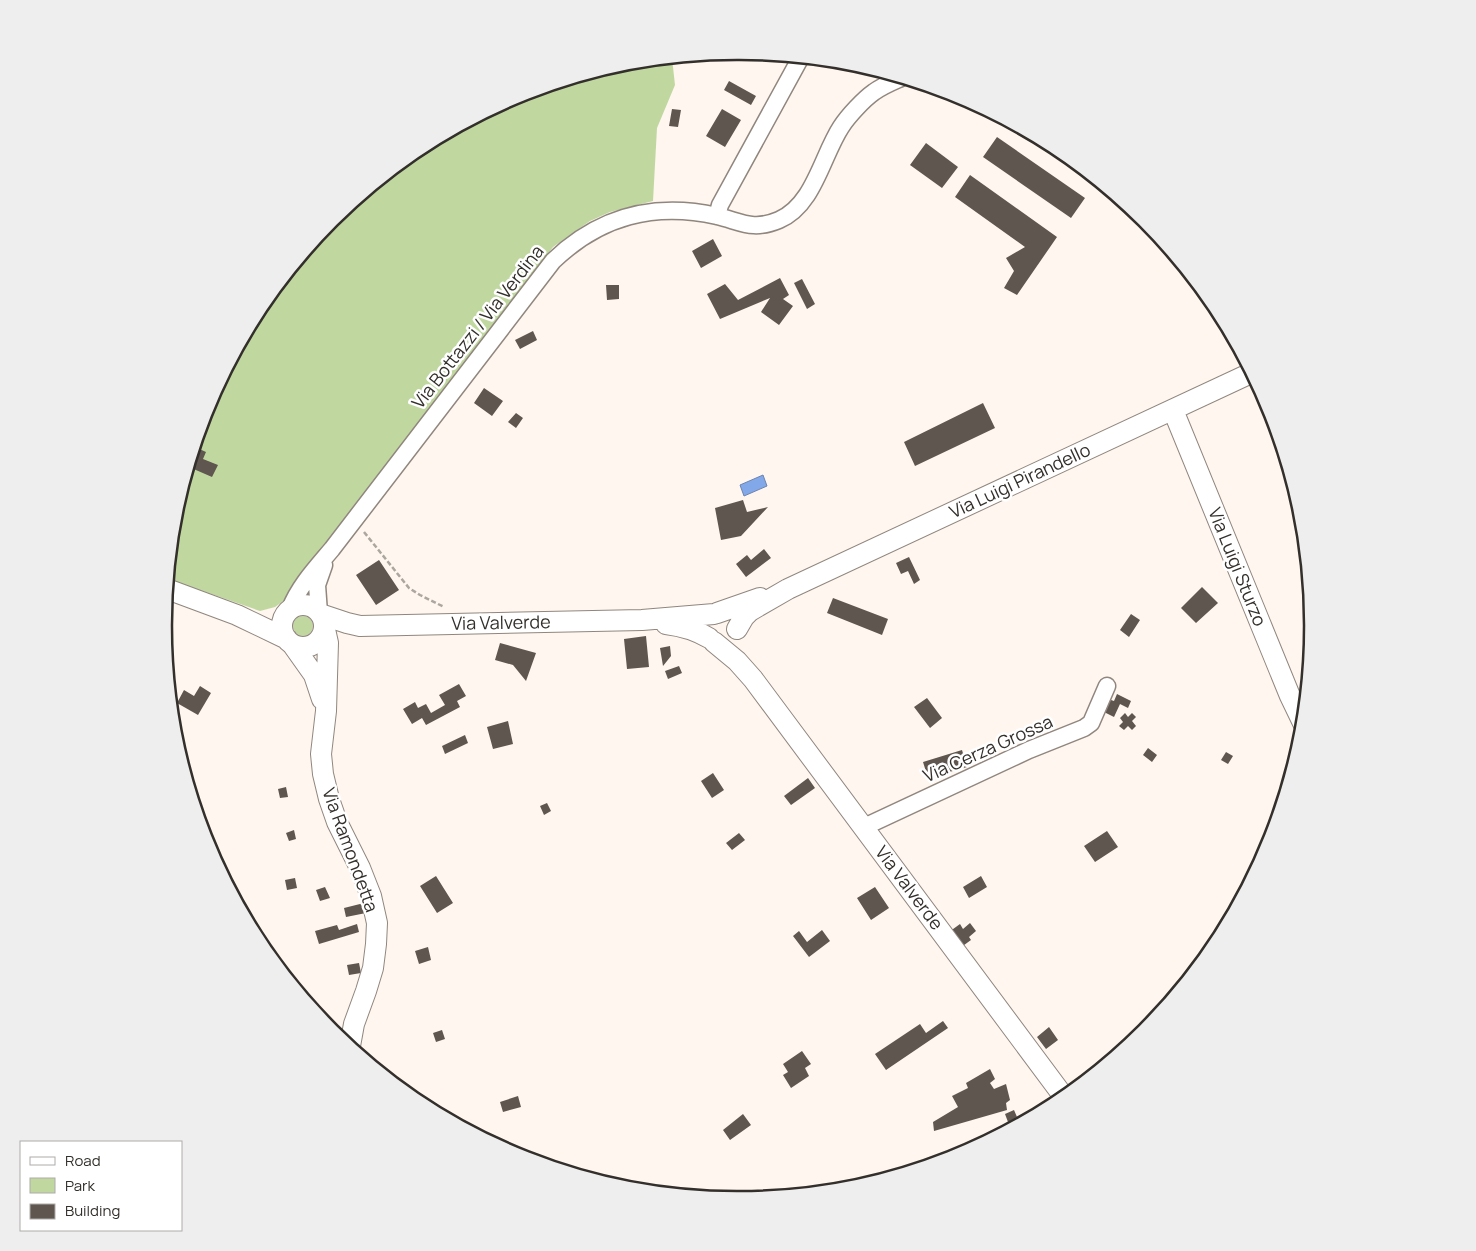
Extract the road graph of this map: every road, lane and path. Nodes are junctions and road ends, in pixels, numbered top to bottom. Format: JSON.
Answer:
{"nodes":[{"id":1,"x":798,"y":63,"type":"edge"},
{"id":2,"x":894,"y":82,"type":"edge"},
{"id":3,"x":717,"y":216,"type":"junction"},
{"id":4,"x":1245,"y":376,"type":"edge"},
{"id":5,"x":1173,"y":410,"type":"junction"},
{"id":6,"x":332,"y":549,"type":"junction"},
{"id":7,"x":788,"y":589,"type":"junction"},
{"id":8,"x":174,"y":592,"type":"edge"},
{"id":9,"x":289,"y":610,"type":"junction"},
{"id":10,"x":716,"y":613,"type":"junction"},
{"id":11,"x":237,"y":615,"type":"junction"},
{"id":12,"x":642,"y":620,"type":"junction"},
{"id":13,"x":312,"y":631,"type":"junction"},
{"id":14,"x":736,"y":632,"type":"junction"},
{"id":15,"x":711,"y":640,"type":"junction"},
{"id":16,"x":753,"y":679,"type":"junction"},
{"id":17,"x":1107,"y":686,"type":"dead end"},
{"id":18,"x":326,"y":710,"type":"junction"},
{"id":19,"x":1297,"y":711,"type":"edge"},
{"id":20,"x":864,"y":827,"type":"junction"},
{"id":21,"x":351,"y":1038,"type":"edge"},
{"id":22,"x":1059,"y":1091,"type":"edge"}],
"edges":[{"from":1,"to":3,"type":"street"},
{"from":2,"to":3,"type":"street","name":"Via Bottazzi / Via Verdina"},
{"from":3,"to":6,"type":"street","name":"Via Bottazzi / Via Verdina"},
{"from":4,"to":5,"type":"street","name":"Via Luigi Pirandello"},
{"from":5,"to":7,"type":"street","name":"Via Luigi Pirandello"},
{"from":5,"to":19,"type":"street","name":"Via Luigi Sturzo"},
{"from":6,"to":9,"type":"street"},
{"from":6,"to":13,"type":"street"},
{"from":7,"to":10,"type":"street"},
{"from":7,"to":14,"type":"street"},
{"from":8,"to":11,"type":"street"},
{"from":9,"to":11,"type":"street"},
{"from":9,"to":13,"type":"street"},
{"from":9,"to":13,"type":"street","name":"Via Ramondetta"},
{"from":10,"to":12,"type":"street"},
{"from":10,"to":14,"type":"street"},
{"from":10,"to":15,"type":"street"},
{"from":11,"to":13,"type":"street"},
{"from":12,"to":13,"type":"street","name":"Via Valverde"},
{"from":12,"to":15,"type":"street"},
{"from":13,"to":18,"type":"street"},
{"from":13,"to":18,"type":"street","name":"Via Ramondetta"},
{"from":14,"to":15,"type":"street"},
{"from":14,"to":16,"type":"street"},
{"from":15,"to":16,"type":"street"},
{"from":16,"to":20,"type":"street","name":"Via Valverde"},
{"from":17,"to":20,"type":"street","name":"Via Cerza Grossa"},
{"from":18,"to":21,"type":"street","name":"Via Ramondetta"},
{"from":20,"to":22,"type":"street","name":"Via Valverde"}]}
